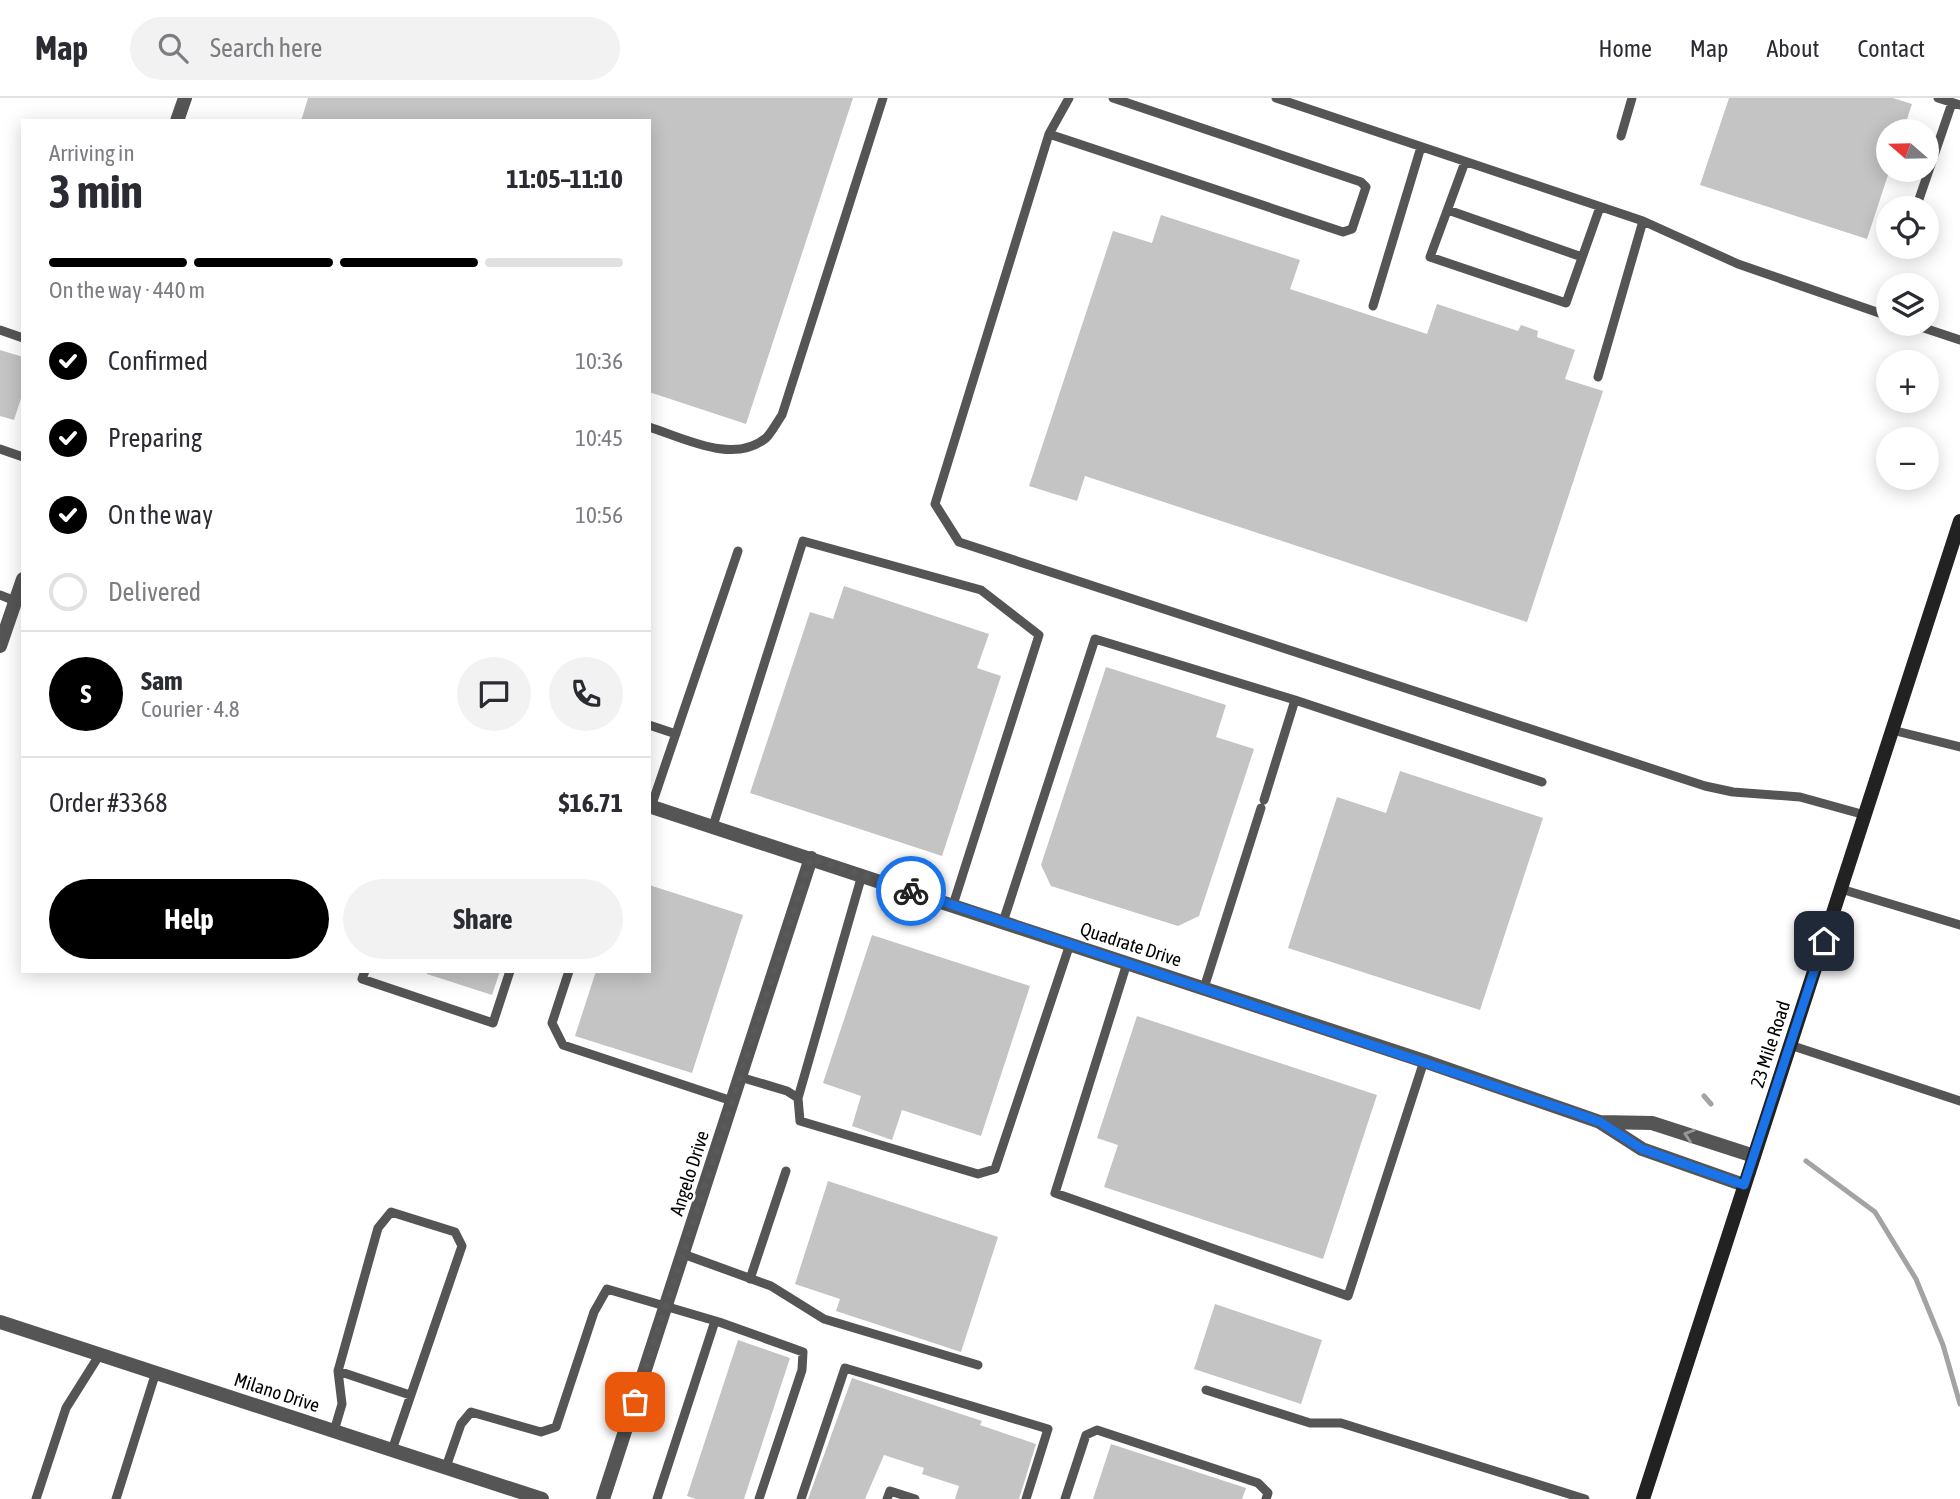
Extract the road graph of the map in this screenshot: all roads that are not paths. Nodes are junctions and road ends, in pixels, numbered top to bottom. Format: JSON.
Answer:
{"nodes":[{"id":1,"x":185,"y":98,"type":"edge"},
{"id":2,"x":883,"y":98,"type":"edge"},
{"id":3,"x":1069,"y":98,"type":"edge"},
{"id":4,"x":1113,"y":98,"type":"edge"},
{"id":5,"x":1276,"y":98,"type":"edge"},
{"id":6,"x":1632,"y":98,"type":"edge"},
{"id":7,"x":1938,"y":98,"type":"edge"},
{"id":8,"x":1956,"y":104,"type":"edge"},
{"id":9,"x":178,"y":119,"type":"edge"},
{"id":10,"x":1049,"y":134,"type":"junction"},
{"id":11,"x":1621,"y":136,"type":"dead end"},
{"id":12,"x":1421,"y":147,"type":"junction"},
{"id":13,"x":1465,"y":162,"type":"junction"},
{"id":14,"x":1921,"y":196,"type":"edge"},
{"id":15,"x":1600,"y":207,"type":"junction"},
{"id":16,"x":1448,"y":210,"type":"junction"},
{"id":17,"x":1643,"y":221,"type":"junction"},
{"id":18,"x":1583,"y":257,"type":"junction"},
{"id":19,"x":1373,"y":306,"type":"dead end"},
{"id":20,"x":1876,"y":312,"type":"edge"},
{"id":21,"x":0,"y":330,"type":"edge"},
{"id":22,"x":1939,"y":333,"type":"edge"},
{"id":23,"x":21,"y":337,"type":"edge"},
{"id":24,"x":1960,"y":340,"type":"edge"},
{"id":25,"x":1598,"y":377,"type":"dead end"},
{"id":26,"x":651,"y":428,"type":"edge"},
{"id":27,"x":0,"y":449,"type":"edge"},
{"id":28,"x":21,"y":456,"type":"edge"},
{"id":29,"x":1960,"y":521,"type":"edge"},
{"id":30,"x":738,"y":551,"type":"dead end"},
{"id":31,"x":0,"y":595,"type":"edge"},
{"id":32,"x":19,"y":602,"type":"edge"},
{"id":33,"x":0,"y":646,"type":"edge"},
{"id":34,"x":1296,"y":700,"type":"junction"},
{"id":35,"x":651,"y":726,"type":"edge"},
{"id":36,"x":1892,"y":730,"type":"junction"},
{"id":37,"x":676,"y":734,"type":"junction"},
{"id":38,"x":1960,"y":747,"type":"edge"},
{"id":39,"x":1542,"y":782,"type":"dead end"},
{"id":40,"x":651,"y":803,"type":"edge"},
{"id":41,"x":651,"y":806,"type":"edge"},
{"id":42,"x":1865,"y":815,"type":"junction"},
{"id":43,"x":713,"y":826,"type":"junction"},
{"id":44,"x":811,"y":858,"type":"junction"},
{"id":45,"x":862,"y":875,"type":"junction"},
{"id":46,"x":1841,"y":889,"type":"junction"},
{"id":47,"x":953,"y":905,"type":"junction"},
{"id":48,"x":1003,"y":922,"type":"junction"},
{"id":49,"x":1960,"y":925,"type":"edge"},
{"id":50,"x":1070,"y":944,"type":"junction"},
{"id":51,"x":1127,"y":963,"type":"junction"},
{"id":52,"x":364,"y":973,"type":"edge"},
{"id":53,"x":509,"y":973,"type":"edge"},
{"id":54,"x":568,"y":973,"type":"edge"},
{"id":55,"x":1204,"y":988,"type":"junction"},
{"id":56,"x":1790,"y":1045,"type":"junction"},
{"id":57,"x":1424,"y":1061,"type":"junction"},
{"id":58,"x":740,"y":1077,"type":"junction"},
{"id":59,"x":798,"y":1098,"type":"junction"},
{"id":60,"x":732,"y":1101,"type":"junction"},
{"id":61,"x":1960,"y":1101,"type":"edge"},
{"id":62,"x":1600,"y":1122,"type":"junction"},
{"id":63,"x":1754,"y":1156,"type":"junction"},
{"id":64,"x":786,"y":1171,"type":"dead end"},
{"id":65,"x":1744,"y":1185,"type":"junction"},
{"id":66,"x":682,"y":1254,"type":"junction"},
{"id":67,"x":750,"y":1279,"type":"junction"},
{"id":68,"x":666,"y":1306,"type":"junction"},
{"id":69,"x":715,"y":1321,"type":"junction"},
{"id":70,"x":0,"y":1322,"type":"edge"},
{"id":71,"x":100,"y":1354,"type":"junction"},
{"id":72,"x":978,"y":1365,"type":"dead end"},
{"id":73,"x":338,"y":1371,"type":"junction"},
{"id":74,"x":156,"y":1372,"type":"junction"},
{"id":75,"x":1206,"y":1390,"type":"dead end"},
{"id":76,"x":411,"y":1395,"type":"junction"},
{"id":77,"x":334,"y":1431,"type":"junction"},
{"id":78,"x":392,"y":1450,"type":"junction"},
{"id":79,"x":446,"y":1467,"type":"junction"},
{"id":80,"x":36,"y":1499,"type":"edge"},
{"id":81,"x":116,"y":1499,"type":"edge"},
{"id":82,"x":542,"y":1499,"type":"edge"},
{"id":83,"x":603,"y":1499,"type":"edge"},
{"id":84,"x":657,"y":1499,"type":"edge"},
{"id":85,"x":759,"y":1499,"type":"edge"},
{"id":86,"x":801,"y":1499,"type":"edge"},
{"id":87,"x":887,"y":1499,"type":"edge"},
{"id":88,"x":915,"y":1499,"type":"edge"},
{"id":89,"x":1026,"y":1499,"type":"edge"},
{"id":90,"x":1065,"y":1499,"type":"edge"},
{"id":91,"x":1266,"y":1499,"type":"edge"},
{"id":92,"x":1585,"y":1499,"type":"edge"},
{"id":93,"x":1643,"y":1499,"type":"edge"}],
"edges":[{"from":1,"to":9,"type":"street"},
{"from":2,"to":26,"type":"lane"},
{"from":3,"to":10,"type":"lane"},
{"from":4,"to":10,"type":"lane"},
{"from":5,"to":12,"type":"lane"},
{"from":6,"to":11,"type":"lane"},
{"from":7,"to":8,"type":"lane"},
{"from":8,"to":14,"type":"lane"},
{"from":10,"to":42,"type":"lane"},
{"from":12,"to":13,"type":"lane"},
{"from":12,"to":19,"type":"lane"},
{"from":13,"to":15,"type":"lane"},
{"from":13,"to":16,"type":"lane"},
{"from":15,"to":17,"type":"lane"},
{"from":15,"to":18,"type":"lane"},
{"from":16,"to":18,"type":"lane"},
{"from":16,"to":18,"type":"lane"},
{"from":17,"to":20,"type":"lane"},
{"from":17,"to":25,"type":"lane"},
{"from":21,"to":23,"type":"lane"},
{"from":22,"to":24,"type":"lane"},
{"from":27,"to":28,"type":"lane"},
{"from":29,"to":36,"type":"main road","name":"23 Mile Road"},
{"from":30,"to":37,"type":"lane"},
{"from":31,"to":32,"type":"lane"},
{"from":32,"to":33,"type":"street"},
{"from":34,"to":39,"type":"lane"},
{"from":34,"to":48,"type":"lane"},
{"from":34,"to":55,"type":"lane"},
{"from":35,"to":37,"type":"lane"},
{"from":36,"to":38,"type":"lane"},
{"from":36,"to":42,"type":"main road","name":"23 Mile Road"},
{"from":37,"to":40,"type":"lane"},
{"from":41,"to":43,"type":"street","name":"Quadrate Drive"},
{"from":42,"to":46,"type":"main road","name":"23 Mile Road"},
{"from":43,"to":44,"type":"street","name":"Quadrate Drive"},
{"from":43,"to":47,"type":"lane"},
{"from":44,"to":45,"type":"street","name":"Quadrate Drive"},
{"from":44,"to":58,"type":"street","name":"Angelo Drive"},
{"from":45,"to":47,"type":"street","name":"Quadrate Drive"},
{"from":45,"to":59,"type":"lane"},
{"from":46,"to":49,"type":"lane"},
{"from":46,"to":56,"type":"main road","name":"23 Mile Road"},
{"from":47,"to":48,"type":"street","name":"Quadrate Drive"},
{"from":48,"to":50,"type":"street","name":"Quadrate Drive"},
{"from":50,"to":51,"type":"street","name":"Quadrate Drive"},
{"from":50,"to":59,"type":"lane"},
{"from":51,"to":55,"type":"street","name":"Quadrate Drive"},
{"from":51,"to":57,"type":"lane"},
{"from":52,"to":53,"type":"lane"},
{"from":54,"to":60,"type":"lane"},
{"from":55,"to":57,"type":"street","name":"Quadrate Drive"},
{"from":56,"to":61,"type":"lane"},
{"from":56,"to":63,"type":"main road","name":"23 Mile Road"},
{"from":57,"to":62,"type":"street","name":"Quadrate Drive"},
{"from":58,"to":59,"type":"lane"},
{"from":58,"to":60,"type":"street","name":"Angelo Drive"},
{"from":60,"to":66,"type":"street","name":"Angelo Drive"},
{"from":63,"to":62,"type":"street","name":"Quadrate Drive","one_way":true},
{"from":62,"to":65,"type":"street","name":"Quadrate Drive"},
{"from":63,"to":65,"type":"main road","name":"23 Mile Road"},
{"from":64,"to":67,"type":"lane"},
{"from":65,"to":93,"type":"main road","name":"23 Mile Road"},
{"from":66,"to":67,"type":"lane"},
{"from":66,"to":68,"type":"street","name":"Angelo Drive"},
{"from":67,"to":72,"type":"lane"},
{"from":68,"to":69,"type":"lane"},
{"from":68,"to":79,"type":"lane"},
{"from":68,"to":83,"type":"street","name":"Angelo Drive"},
{"from":69,"to":84,"type":"lane"},
{"from":69,"to":85,"type":"lane"},
{"from":70,"to":71,"type":"street","name":"Milano Drive"},
{"from":71,"to":74,"type":"street","name":"Milano Drive"},
{"from":71,"to":80,"type":"lane"},
{"from":73,"to":76,"type":"lane"},
{"from":73,"to":76,"type":"lane"},
{"from":73,"to":77,"type":"lane"},
{"from":74,"to":77,"type":"street","name":"Milano Drive"},
{"from":74,"to":81,"type":"lane"},
{"from":75,"to":92,"type":"lane"},
{"from":76,"to":78,"type":"lane"},
{"from":77,"to":78,"type":"street","name":"Milano Drive"},
{"from":78,"to":79,"type":"street","name":"Milano Drive"},
{"from":79,"to":82,"type":"street","name":"Milano Drive"},
{"from":86,"to":89,"type":"lane"},
{"from":87,"to":88,"type":"lane"},
{"from":90,"to":91,"type":"lane"}]}
